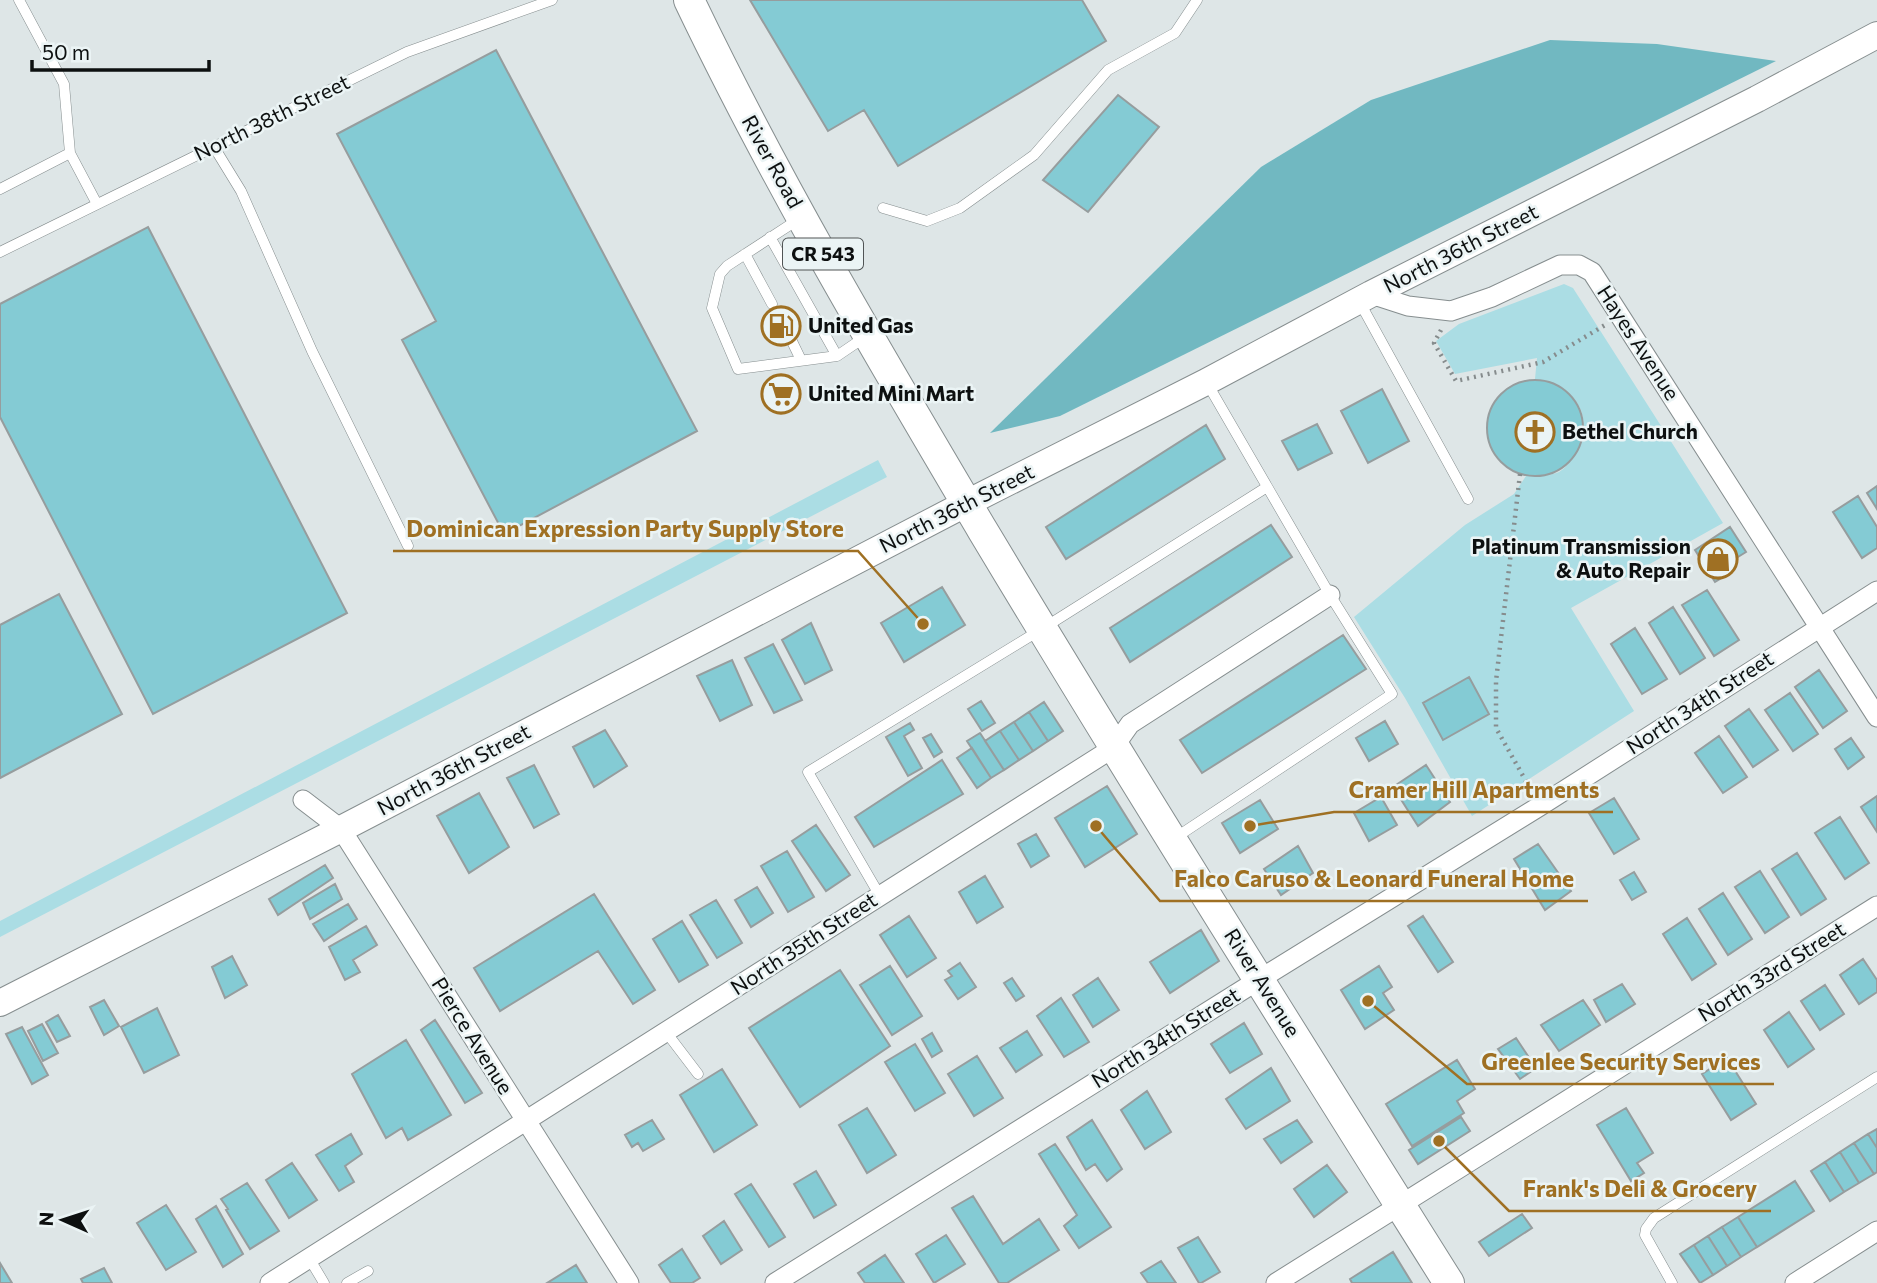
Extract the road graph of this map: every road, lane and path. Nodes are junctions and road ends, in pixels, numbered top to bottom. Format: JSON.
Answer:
{"nodes":[{"id":1,"x":19,"y":0,"type":"edge"},
{"id":2,"x":552,"y":0,"type":"edge"},
{"id":3,"x":689,"y":0,"type":"edge"},
{"id":4,"x":1196,"y":0,"type":"edge"},
{"id":5,"x":1877,"y":35,"type":"edge"},
{"id":6,"x":214,"y":146,"type":"junction"},
{"id":7,"x":70,"y":153,"type":"junction"},
{"id":8,"x":0,"y":189,"type":"edge"},
{"id":9,"x":97,"y":204,"type":"junction"},
{"id":10,"x":883,"y":208,"type":"dead end"},
{"id":11,"x":802,"y":216,"type":"junction"},
{"id":12,"x":770,"y":237,"type":"junction"},
{"id":13,"x":0,"y":252,"type":"edge"},
{"id":14,"x":745,"y":254,"type":"junction"},
{"id":15,"x":1365,"y":297,"type":"junction"},
{"id":16,"x":772,"y":304,"type":"dead end"},
{"id":17,"x":1451,"y":311,"type":"junction"},
{"id":18,"x":1620,"y":316,"type":"junction"},
{"id":19,"x":787,"y":331,"type":"dead end"},
{"id":20,"x":869,"y":335,"type":"junction"},
{"id":21,"x":837,"y":356,"type":"junction"},
{"id":22,"x":801,"y":360,"type":"junction"},
{"id":23,"x":1206,"y":382,"type":"junction"},
{"id":24,"x":1520,"y":474,"type":"dead end"},
{"id":25,"x":1267,"y":487,"type":"junction"},
{"id":26,"x":1468,"y":499,"type":"dead end"},
{"id":27,"x":967,"y":503,"type":"junction"},
{"id":28,"x":408,"y":546,"type":"dead end"},
{"id":29,"x":1877,"y":591,"type":"edge"},
{"id":30,"x":1330,"y":596,"type":"junction"},
{"id":31,"x":1819,"y":626,"type":"junction"},
{"id":32,"x":1042,"y":629,"type":"junction"},
{"id":33,"x":1877,"y":718,"type":"edge"},
{"id":34,"x":1113,"y":748,"type":"junction"},
{"id":35,"x":303,"y":800,"type":"dead end"},
{"id":36,"x":1540,"y":806,"type":"junction"},
{"id":37,"x":341,"y":829,"type":"junction"},
{"id":38,"x":1171,"y":840,"type":"junction"},
{"id":39,"x":880,"y":896,"type":"junction"},
{"id":40,"x":1877,"y":906,"type":"edge"},
{"id":41,"x":1260,"y":979,"type":"junction"},
{"id":42,"x":0,"y":1003,"type":"edge"},
{"id":43,"x":666,"y":1032,"type":"junction"},
{"id":44,"x":698,"y":1074,"type":"dead end"},
{"id":45,"x":1877,"y":1077,"type":"edge"},
{"id":46,"x":526,"y":1122,"type":"junction"},
{"id":47,"x":1399,"y":1205,"type":"junction"},
{"id":48,"x":1877,"y":1231,"type":"edge"},
{"id":49,"x":310,"y":1258,"type":"junction"},
{"id":50,"x":368,"y":1271,"type":"dead end"},
{"id":51,"x":270,"y":1283,"type":"edge"},
{"id":52,"x":324,"y":1283,"type":"edge"},
{"id":53,"x":347,"y":1283,"type":"edge"},
{"id":54,"x":629,"y":1283,"type":"edge"},
{"id":55,"x":775,"y":1283,"type":"edge"},
{"id":56,"x":1276,"y":1283,"type":"edge"},
{"id":57,"x":1448,"y":1283,"type":"edge"},
{"id":58,"x":1672,"y":1283,"type":"edge"},
{"id":59,"x":1794,"y":1283,"type":"edge"}],
"edges":[{"from":1,"to":7,"type":"lane"},
{"from":2,"to":6,"type":"lane","name":"North 38th Street"},
{"from":3,"to":11,"type":"main road","name":"River Road","number":"CR 543"},
{"from":4,"to":10,"type":"lane"},
{"from":5,"to":15,"type":"street","name":"North 36th Street"},
{"from":6,"to":9,"type":"lane","name":"North 38th Street"},
{"from":6,"to":28,"type":"lane"},
{"from":7,"to":8,"type":"lane"},
{"from":7,"to":9,"type":"lane"},
{"from":9,"to":13,"type":"lane","name":"North 38th Street"},
{"from":11,"to":12,"type":"lane"},
{"from":11,"to":20,"type":"main road","name":"River Road","number":"CR 543"},
{"from":12,"to":14,"type":"lane"},
{"from":12,"to":21,"type":"lane"},
{"from":14,"to":16,"type":"lane"},
{"from":14,"to":22,"type":"lane"},
{"from":15,"to":17,"type":"street","name":"Hayes Avenue"},
{"from":15,"to":23,"type":"street","name":"North 36th Street"},
{"from":15,"to":26,"type":"lane"},
{"from":17,"to":18,"type":"street","name":"Hayes Avenue"},
{"from":17,"to":18,"type":"path"},
{"from":18,"to":31,"type":"street","name":"Hayes Avenue"},
{"from":19,"to":22,"type":"lane"},
{"from":20,"to":21,"type":"lane"},
{"from":20,"to":27,"type":"main road","name":"River Road","number":"CR 543"},
{"from":21,"to":22,"type":"lane"},
{"from":23,"to":25,"type":"lane"},
{"from":23,"to":27,"type":"street","name":"North 36th Street"},
{"from":24,"to":36,"type":"path"},
{"from":25,"to":30,"type":"lane"},
{"from":25,"to":32,"type":"lane"},
{"from":27,"to":32,"type":"main road","name":"River Avenue","number":"CR 543"},
{"from":27,"to":37,"type":"street","name":"North 36th Street"},
{"from":29,"to":31,"type":"street","name":"North 34th Street"},
{"from":30,"to":34,"type":"street","name":"North 35th Street"},
{"from":30,"to":38,"type":"lane"},
{"from":31,"to":33,"type":"street","name":"Hayes Avenue"},
{"from":31,"to":36,"type":"street","name":"North 34th Street"},
{"from":32,"to":34,"type":"main road","name":"River Avenue","number":"CR 543"},
{"from":32,"to":39,"type":"lane"},
{"from":34,"to":38,"type":"main road","name":"River Avenue","number":"CR 543"},
{"from":34,"to":39,"type":"street","name":"North 35th Street"},
{"from":35,"to":37,"type":"street","name":"Pierce Avenue"},
{"from":36,"to":41,"type":"street","name":"North 34th Street"},
{"from":37,"to":42,"type":"street","name":"North 36th Street"},
{"from":37,"to":46,"type":"street","name":"Pierce Avenue"},
{"from":38,"to":41,"type":"main road","name":"River Avenue","number":"CR 543"},
{"from":39,"to":43,"type":"street","name":"North 35th Street"},
{"from":40,"to":47,"type":"street","name":"North 33rd Street"},
{"from":41,"to":47,"type":"main road","name":"River Avenue","number":"CR 543"},
{"from":41,"to":55,"type":"street","name":"North 34th Street"},
{"from":43,"to":44,"type":"lane"},
{"from":43,"to":46,"type":"street","name":"North 35th Street"},
{"from":45,"to":58,"type":"lane"},
{"from":46,"to":49,"type":"street","name":"North 35th Street"},
{"from":46,"to":54,"type":"street","name":"Pierce Avenue"},
{"from":47,"to":56,"type":"street","name":"North 33rd Street"},
{"from":47,"to":57,"type":"main road","name":"River Avenue","number":"CR 543"},
{"from":48,"to":59,"type":"street"},
{"from":49,"to":51,"type":"street","name":"North 35th Street"},
{"from":49,"to":52,"type":"lane"},
{"from":50,"to":53,"type":"lane"}]}
